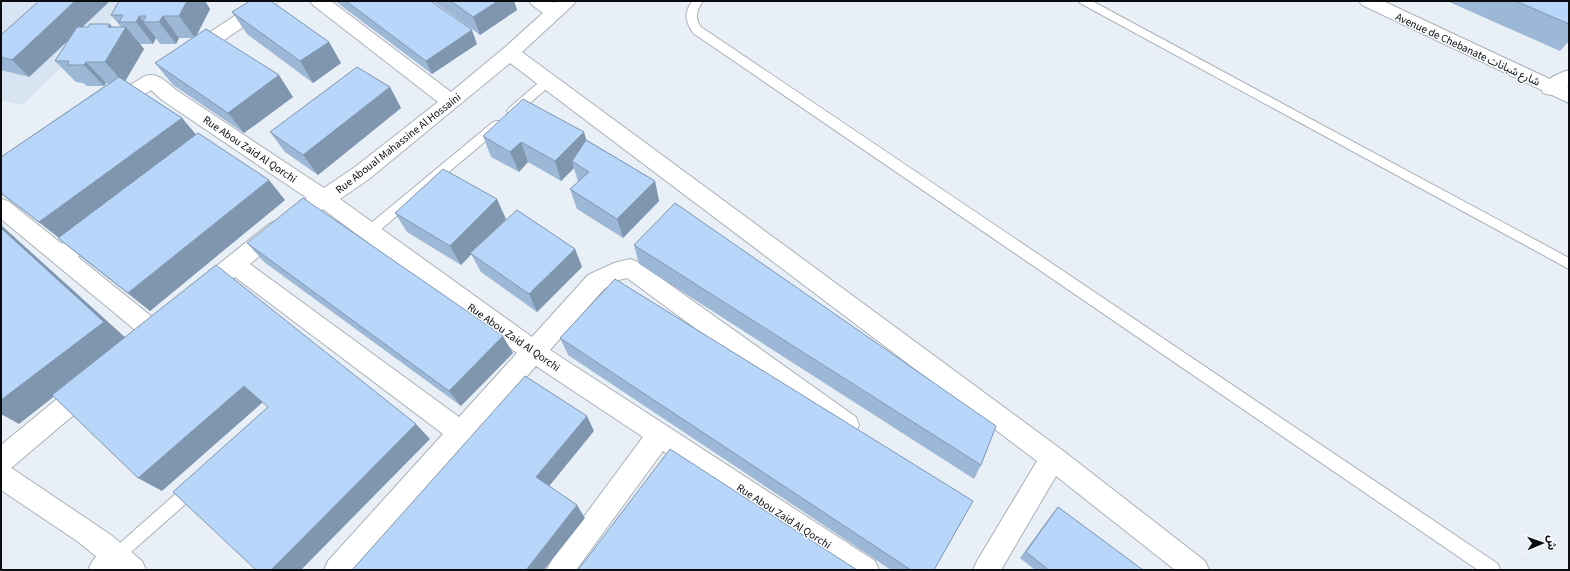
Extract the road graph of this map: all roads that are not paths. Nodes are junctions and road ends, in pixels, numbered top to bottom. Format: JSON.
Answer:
{"nodes":[{"id":1,"x":269,"y":1,"type":"edge"},
{"id":2,"x":319,"y":1,"type":"edge"},
{"id":3,"x":698,"y":1,"type":"edge"},
{"id":4,"x":1084,"y":1,"type":"edge"},
{"id":5,"x":1368,"y":1,"type":"edge"},
{"id":6,"x":554,"y":5,"type":"edge"},
{"id":7,"x":510,"y":53,"type":"junction"},
{"id":8,"x":1569,"y":77,"type":"edge"},
{"id":9,"x":166,"y":78,"type":"junction"},
{"id":10,"x":548,"y":81,"type":"junction"},
{"id":11,"x":1550,"y":88,"type":"junction"},
{"id":12,"x":1569,"y":96,"type":"edge"},
{"id":13,"x":451,"y":102,"type":"junction"},
{"id":14,"x":94,"y":116,"type":"edge"},
{"id":15,"x":231,"y":136,"type":"junction"},
{"id":16,"x":211,"y":150,"type":"edge"},
{"id":17,"x":324,"y":199,"type":"junction"},
{"id":18,"x":1,"y":207,"type":"edge"},
{"id":19,"x":114,"y":220,"type":"edge"},
{"id":20,"x":369,"y":232,"type":"junction"},
{"id":21,"x":62,"y":257,"type":"junction"},
{"id":22,"x":235,"y":264,"type":"junction"},
{"id":23,"x":1569,"y":264,"type":"edge"},
{"id":24,"x":190,"y":301,"type":"edge"},
{"id":25,"x":154,"y":332,"type":"edge"},
{"id":26,"x":534,"y":352,"type":"junction"},
{"id":27,"x":101,"y":377,"type":"edge"},
{"id":28,"x":847,"y":425,"type":"edge"},
{"id":29,"x":461,"y":433,"type":"junction"},
{"id":30,"x":660,"y":435,"type":"junction"},
{"id":31,"x":1053,"y":458,"type":"junction"},
{"id":32,"x":1,"y":461,"type":"edge"},
{"id":33,"x":1,"y":476,"type":"edge"},
{"id":34,"x":204,"y":477,"type":"edge"},
{"id":35,"x":117,"y":565,"type":"edge"},
{"id":36,"x":337,"y":570,"type":"edge"},
{"id":37,"x":560,"y":570,"type":"edge"},
{"id":38,"x":866,"y":570,"type":"edge"},
{"id":39,"x":986,"y":570,"type":"edge"},
{"id":40,"x":1196,"y":570,"type":"edge"},
{"id":41,"x":1492,"y":570,"type":"edge"}],
"edges":[{"from":1,"to":9,"type":"street"},
{"from":2,"to":13,"type":"street"},
{"from":3,"to":41,"type":"lane"},
{"from":4,"to":23,"type":"lane"},
{"from":5,"to":11,"type":"street","name":"Avenue de Chebanate شارع شبانات"},
{"from":6,"to":7,"type":"street","name":"Rue Aboual Mahassine Al Hossaini"},
{"from":7,"to":10,"type":"street"},
{"from":7,"to":13,"type":"street","name":"Rue Aboual Mahassine Al Hossaini"},
{"from":8,"to":11,"type":"street"},
{"from":9,"to":14,"type":"street"},
{"from":9,"to":15,"type":"street","name":"Rue Abou Zaid Al Qorchi"},
{"from":10,"to":20,"type":"lane"},
{"from":10,"to":31,"type":"street"},
{"from":11,"to":12,"type":"street","name":"Avenue de Chebanate شارع شبانات"},
{"from":13,"to":17,"type":"street","name":"Rue Aboual Mahassine Al Hossaini"},
{"from":15,"to":16,"type":"street"},
{"from":15,"to":17,"type":"street","name":"Rue Abou Zaid Al Qorchi"},
{"from":17,"to":20,"type":"street","name":"Rue Abou Zaid Al Qorchi"},
{"from":17,"to":22,"type":"street","name":"Rue Aboual Mahassine Al Hossaini"},
{"from":18,"to":21,"type":"street"},
{"from":19,"to":21,"type":"street"},
{"from":20,"to":26,"type":"street","name":"Rue Abou Zaid Al Qorchi"},
{"from":21,"to":25,"type":"street"},
{"from":22,"to":24,"type":"street","name":"Rue Aboual Mahassine Al Hossaini"},
{"from":22,"to":29,"type":"street"},
{"from":26,"to":28,"type":"street"},
{"from":26,"to":29,"type":"street"},
{"from":26,"to":30,"type":"street","name":"Rue Abou Zaid Al Qorchi"},
{"from":27,"to":32,"type":"street"},
{"from":29,"to":36,"type":"street"},
{"from":30,"to":37,"type":"street"},
{"from":30,"to":38,"type":"street","name":"Rue Abou Zaid Al Qorchi"},
{"from":31,"to":39,"type":"street"},
{"from":31,"to":40,"type":"street"},
{"from":33,"to":35,"type":"street"},
{"from":34,"to":35,"type":"lane"}]}
